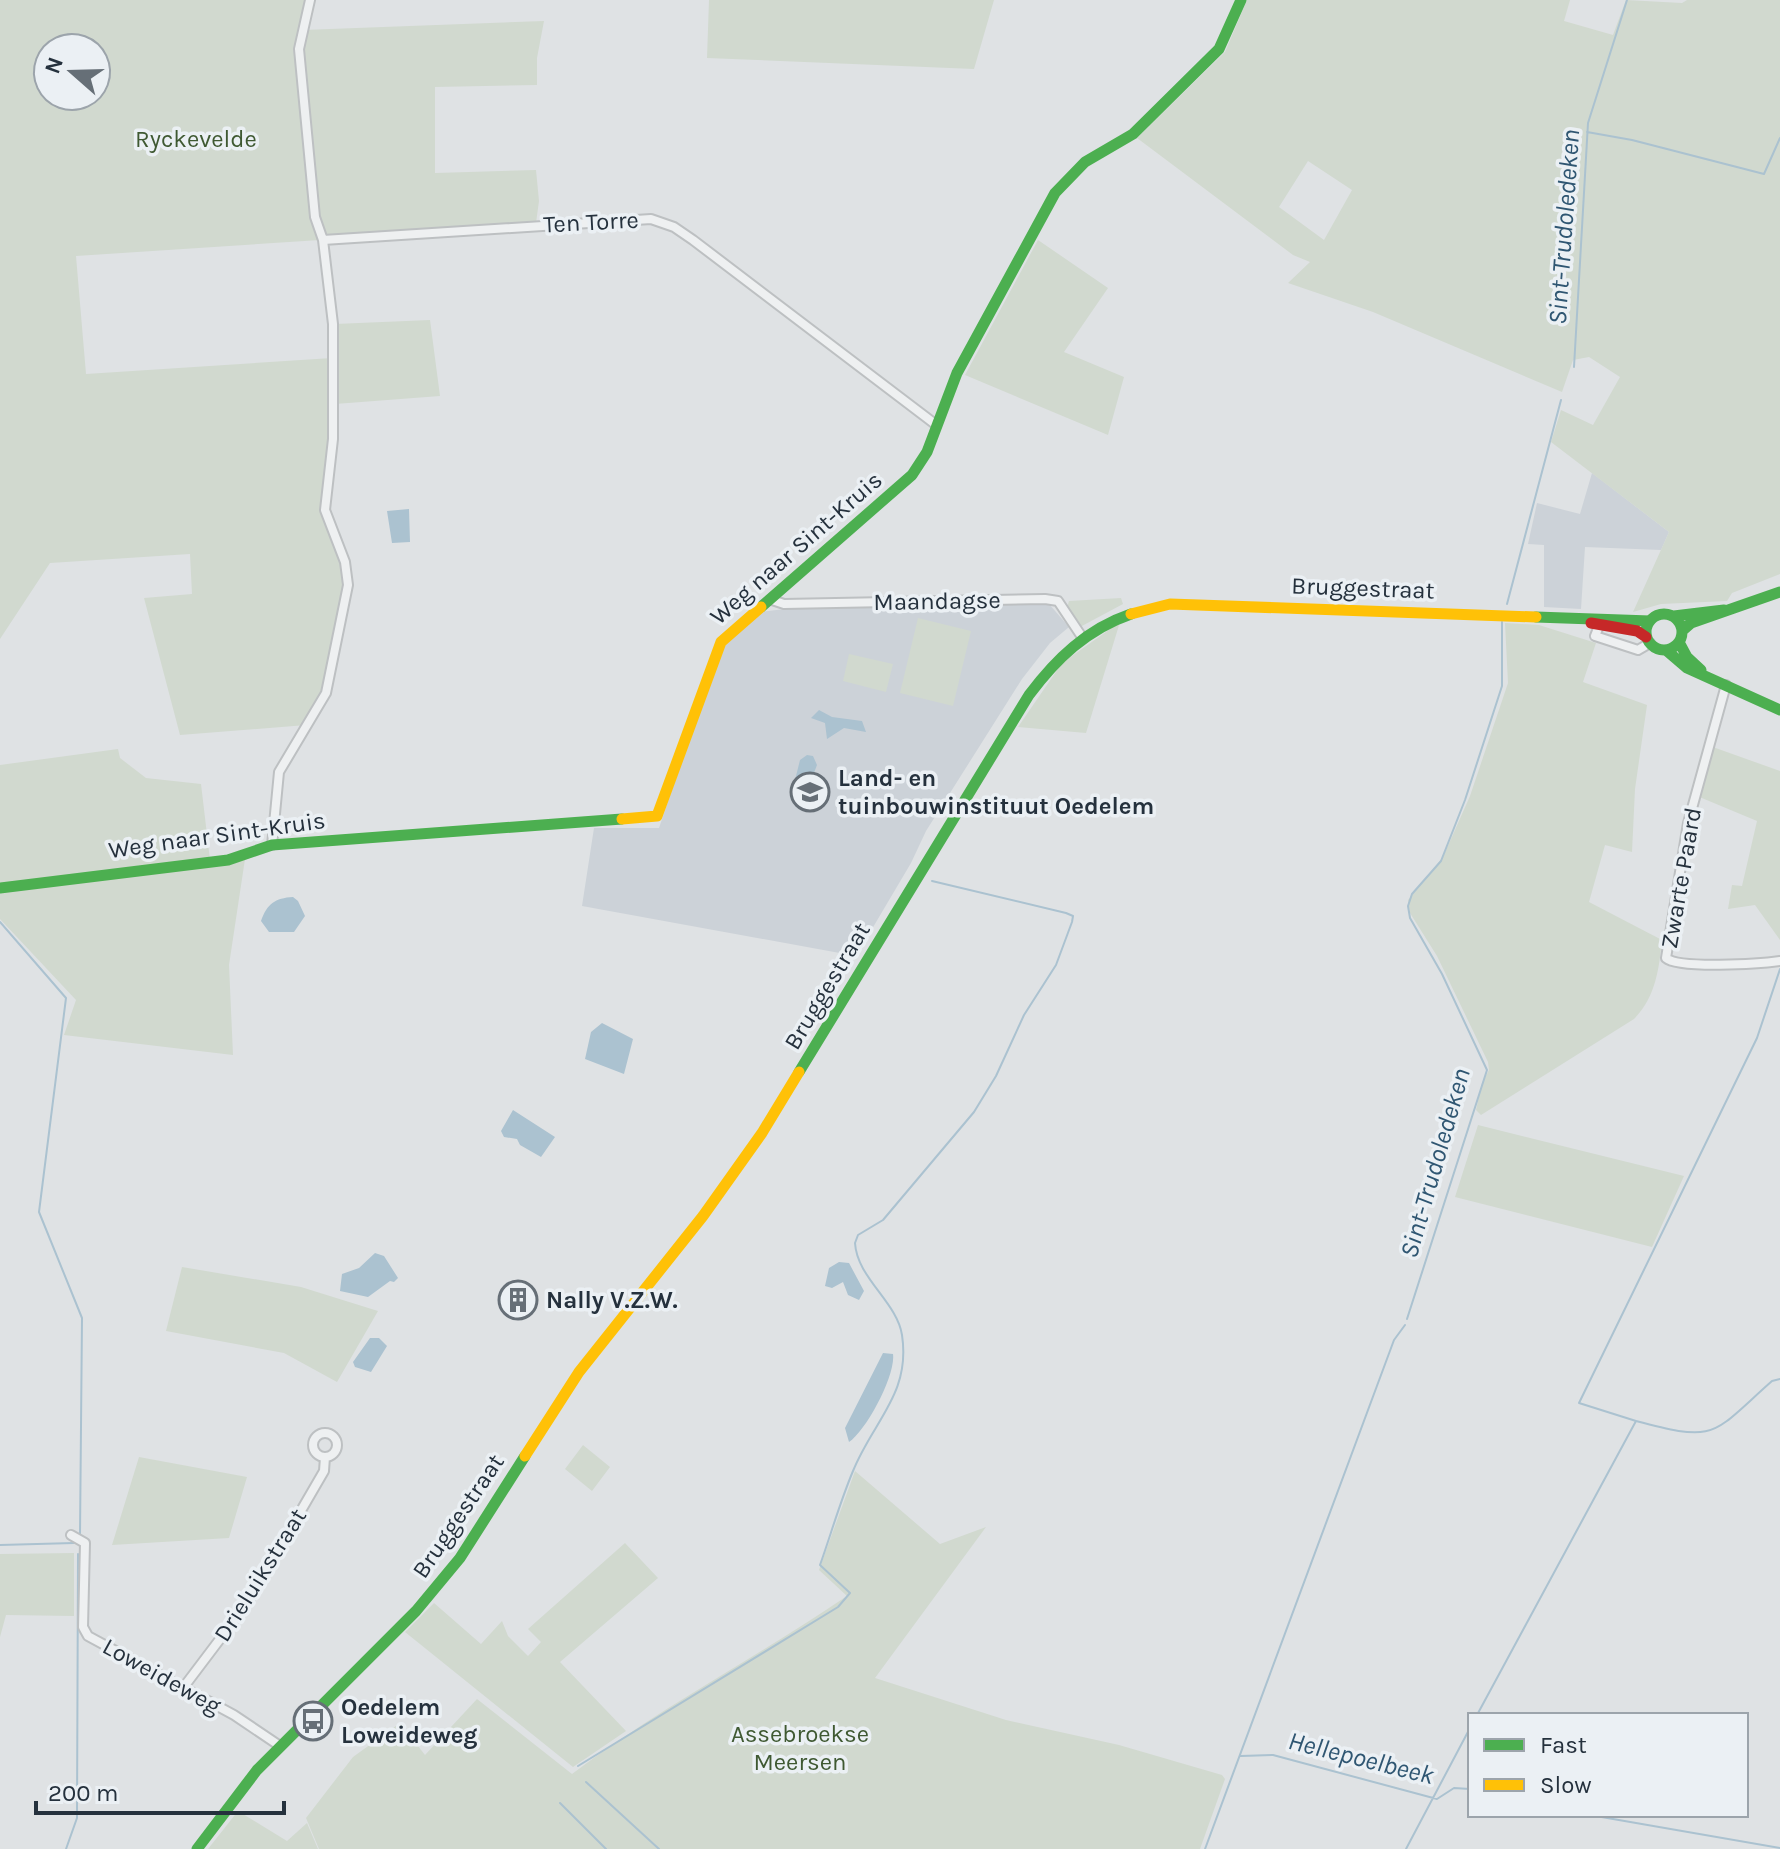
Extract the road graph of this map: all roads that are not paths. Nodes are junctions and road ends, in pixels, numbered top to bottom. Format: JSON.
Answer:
{"nodes":[{"id":1,"x":310,"y":0,"type":"edge"},
{"id":2,"x":1241,"y":0,"type":"edge"},
{"id":3,"x":323,"y":240,"type":"junction"},
{"id":4,"x":935,"y":424,"type":"junction"},
{"id":5,"x":1780,"y":592,"type":"edge"},
{"id":6,"x":772,"y":600,"type":"junction"},
{"id":7,"x":1732,"y":610,"type":"junction"},
{"id":8,"x":1674,"y":616,"type":"junction"},
{"id":9,"x":1650,"y":621,"type":"junction"},
{"id":10,"x":1601,"y":622,"type":"junction"},
{"id":11,"x":1681,"y":636,"type":"junction"},
{"id":12,"x":1082,"y":637,"type":"junction"},
{"id":13,"x":1648,"y":640,"type":"junction"},
{"id":14,"x":1666,"y":650,"type":"junction"},
{"id":15,"x":1703,"y":674,"type":"junction"},
{"id":16,"x":1726,"y":685,"type":"junction"},
{"id":17,"x":1780,"y":710,"type":"edge"},
{"id":18,"x":272,"y":845,"type":"junction"},
{"id":19,"x":0,"y":888,"type":"edge"},
{"id":20,"x":1780,"y":961,"type":"edge"},
{"id":21,"x":325,"y":1457,"type":"dead end"},
{"id":22,"x":71,"y":1535,"type":"dead end"},
{"id":23,"x":183,"y":1688,"type":"junction"},
{"id":24,"x":280,"y":1746,"type":"junction"},
{"id":25,"x":197,"y":1849,"type":"edge"}],
"edges":[{"from":1,"to":3,"type":"street"},
{"from":2,"to":4,"type":"main road","name":"Weg naar Sint-Kruis"},
{"from":3,"to":4,"type":"street","name":"Ten Torre"},
{"from":3,"to":18,"type":"street"},
{"from":4,"to":6,"type":"main road","name":"Weg naar Sint-Kruis"},
{"from":5,"to":7,"type":"main road"},
{"from":6,"to":12,"type":"street","name":"Maandagse"},
{"from":6,"to":18,"type":"main road","name":"Weg naar Sint-Kruis"},
{"from":7,"to":8,"type":"main road"},
{"from":7,"to":11,"type":"main road"},
{"from":8,"to":9,"type":"main road"},
{"from":8,"to":11,"type":"main road"},
{"from":9,"to":10,"type":"main road","name":"Bruggestraat"},
{"from":9,"to":13,"type":"main road"},
{"from":10,"to":12,"type":"main road","name":"Bruggestraat"},
{"from":10,"to":13,"type":"main road","name":"Bruggestraat"},
{"from":11,"to":14,"type":"main road"},
{"from":11,"to":15,"type":"main road"},
{"from":12,"to":24,"type":"main road","name":"Bruggestraat"},
{"from":13,"to":14,"type":"main road"},
{"from":14,"to":15,"type":"main road"},
{"from":15,"to":16,"type":"main road"},
{"from":16,"to":17,"type":"main road"},
{"from":16,"to":20,"type":"street","name":"Zwarte Paard"},
{"from":18,"to":19,"type":"main road","name":"Weg naar Sint-Kruis"},
{"from":21,"to":23,"type":"street","name":"Drieluikstraat"},
{"from":22,"to":23,"type":"street","name":"Loweideweg"},
{"from":23,"to":24,"type":"street","name":"Loweideweg"},
{"from":24,"to":25,"type":"main road","name":"Bruggestraat"}]}
